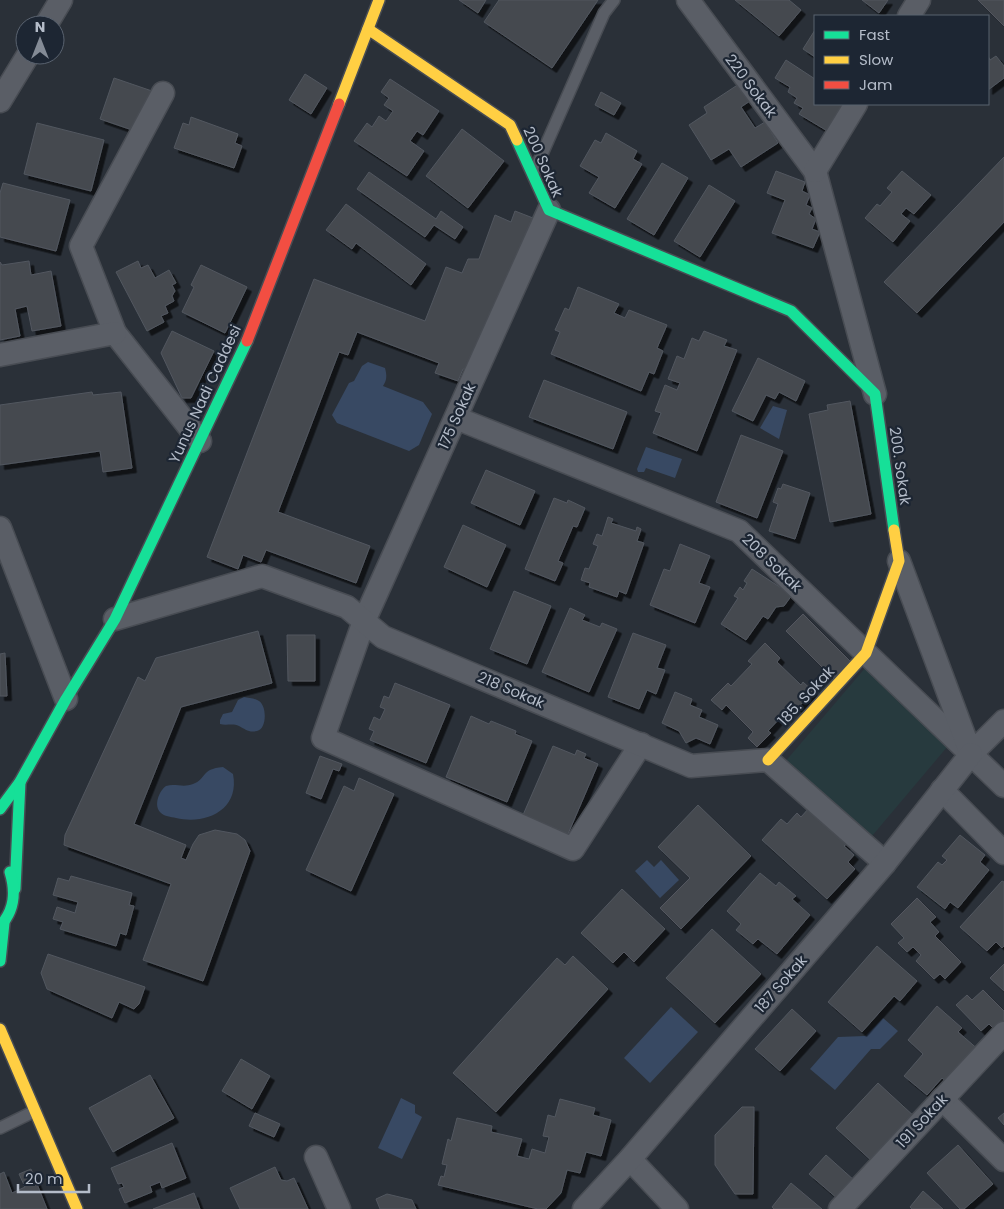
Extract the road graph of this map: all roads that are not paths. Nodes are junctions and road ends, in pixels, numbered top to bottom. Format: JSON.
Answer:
{"nodes":[{"id":1,"x":61,"y":0,"type":"edge"},
{"id":2,"x":379,"y":0,"type":"edge"},
{"id":3,"x":614,"y":0,"type":"edge"},
{"id":4,"x":688,"y":0,"type":"edge"},
{"id":5,"x":919,"y":0,"type":"edge"},
{"id":6,"x":52,"y":15,"type":"edge"},
{"id":7,"x":910,"y":15,"type":"edge"},
{"id":8,"x":368,"y":29,"type":"junction"},
{"id":9,"x":22,"y":65,"type":"edge"},
{"id":10,"x":164,"y":93,"type":"dead end"},
{"id":11,"x":0,"y":101,"type":"edge"},
{"id":12,"x":855,"y":105,"type":"edge"},
{"id":13,"x":815,"y":171,"type":"junction"},
{"id":14,"x":533,"y":174,"type":"junction"},
{"id":15,"x":549,"y":210,"type":"junction"},
{"id":16,"x":115,"y":333,"type":"junction"},
{"id":17,"x":0,"y":355,"type":"edge"},
{"id":18,"x":874,"y":394,"type":"junction"},
{"id":19,"x":456,"y":418,"type":"junction"},
{"id":20,"x":200,"y":441,"type":"junction"},
{"id":21,"x":0,"y":528,"type":"edge"},
{"id":22,"x":899,"y":561,"type":"junction"},
{"id":23,"x":115,"y":619,"type":"junction"},
{"id":24,"x":364,"y":621,"type":"junction"},
{"id":25,"x":866,"y":653,"type":"junction"},
{"id":26,"x":66,"y":699,"type":"junction"},
{"id":27,"x":1004,"y":721,"type":"edge"},
{"id":28,"x":641,"y":744,"type":"junction"},
{"id":29,"x":971,"y":754,"type":"junction"},
{"id":30,"x":768,"y":760,"type":"junction"},
{"id":31,"x":20,"y":782,"type":"junction"},
{"id":32,"x":1004,"y":786,"type":"edge"},
{"id":33,"x":942,"y":790,"type":"junction"},
{"id":34,"x":0,"y":809,"type":"edge"},
{"id":35,"x":1004,"y":853,"type":"edge"},
{"id":36,"x":1,"y":860,"type":"dead end"},
{"id":37,"x":885,"y":863,"type":"junction"},
{"id":38,"x":15,"y":889,"type":"junction"},
{"id":39,"x":2,"y":924,"type":"edge"},
{"id":40,"x":0,"y":961,"type":"edge"},
{"id":41,"x":0,"y":1029,"type":"edge"},
{"id":42,"x":1004,"y":1033,"type":"edge"},
{"id":43,"x":942,"y":1099,"type":"junction"},
{"id":44,"x":35,"y":1111,"type":"junction"},
{"id":45,"x":0,"y":1128,"type":"edge"},
{"id":46,"x":316,"y":1157,"type":"dead end"},
{"id":47,"x":630,"y":1159,"type":"junction"},
{"id":48,"x":1004,"y":1160,"type":"edge"},
{"id":49,"x":77,"y":1209,"type":"edge"},
{"id":50,"x":339,"y":1209,"type":"edge"},
{"id":51,"x":584,"y":1209,"type":"edge"},
{"id":52,"x":677,"y":1209,"type":"edge"},
{"id":53,"x":840,"y":1209,"type":"edge"}],
"edges":[{"from":1,"to":6,"type":"street"},
{"from":2,"to":8,"type":"street","name":"Yunus Nadi Caddesi"},
{"from":3,"to":14,"type":"lane"},
{"from":4,"to":13,"type":"street","name":"220 Sokak"},
{"from":5,"to":7,"type":"street"},
{"from":8,"to":14,"type":"street","name":"200 Sokak"},
{"from":8,"to":20,"type":"street","name":"Yunus Nadi Caddesi"},
{"from":9,"to":11,"type":"street"},
{"from":10,"to":16,"type":"street"},
{"from":12,"to":13,"type":"street"},
{"from":13,"to":18,"type":"street"},
{"from":14,"to":15,"type":"street","name":"200 Sokak"},
{"from":15,"to":18,"type":"street","name":"200 Sokak"},
{"from":15,"to":19,"type":"street","name":"175 Sokak"},
{"from":16,"to":17,"type":"street"},
{"from":16,"to":20,"type":"street"},
{"from":18,"to":22,"type":"street","name":"200. Sokak"},
{"from":19,"to":24,"type":"street","name":"175 Sokak"},
{"from":19,"to":25,"type":"street","name":"208 Sokak"},
{"from":20,"to":23,"type":"street","name":"Yunus Nadi Caddesi"},
{"from":21,"to":26,"type":"street"},
{"from":22,"to":25,"type":"street","name":"200. Sokak"},
{"from":22,"to":29,"type":"street"},
{"from":23,"to":24,"type":"street","name":"218 Sokak"},
{"from":23,"to":26,"type":"street","name":"Yunus Nadi Caddesi"},
{"from":24,"to":28,"type":"street","name":"218 Sokak"},
{"from":24,"to":28,"type":"street","name":"175 Sokak"},
{"from":25,"to":29,"type":"street","name":"208 Sokak"},
{"from":25,"to":30,"type":"street","name":"185. Sokak"},
{"from":26,"to":31,"type":"street","name":"Yunus Nadi Caddesi"},
{"from":27,"to":29,"type":"street","name":"187 Sokak"},
{"from":28,"to":30,"type":"street","name":"218 Sokak"},
{"from":29,"to":32,"type":"street","name":"208 Sokak"},
{"from":29,"to":33,"type":"street","name":"187 Sokak"},
{"from":30,"to":37,"type":"street"},
{"from":31,"to":34,"type":"street","name":"Yunus Nadi Caddesi"},
{"from":31,"to":38,"type":"street"},
{"from":33,"to":35,"type":"street"},
{"from":33,"to":37,"type":"street","name":"187 Sokak"},
{"from":36,"to":38,"type":"street"},
{"from":37,"to":47,"type":"street","name":"187 Sokak"},
{"from":38,"to":39,"type":"street"},
{"from":39,"to":40,"type":"street"},
{"from":41,"to":44,"type":"street"},
{"from":42,"to":43,"type":"street","name":"191 Sokak"},
{"from":43,"to":48,"type":"street"},
{"from":43,"to":53,"type":"street","name":"191 Sokak"},
{"from":44,"to":45,"type":"lane"},
{"from":44,"to":49,"type":"street"},
{"from":46,"to":50,"type":"street"},
{"from":47,"to":51,"type":"street","name":"187 Sokak"},
{"from":47,"to":52,"type":"street"}]}
